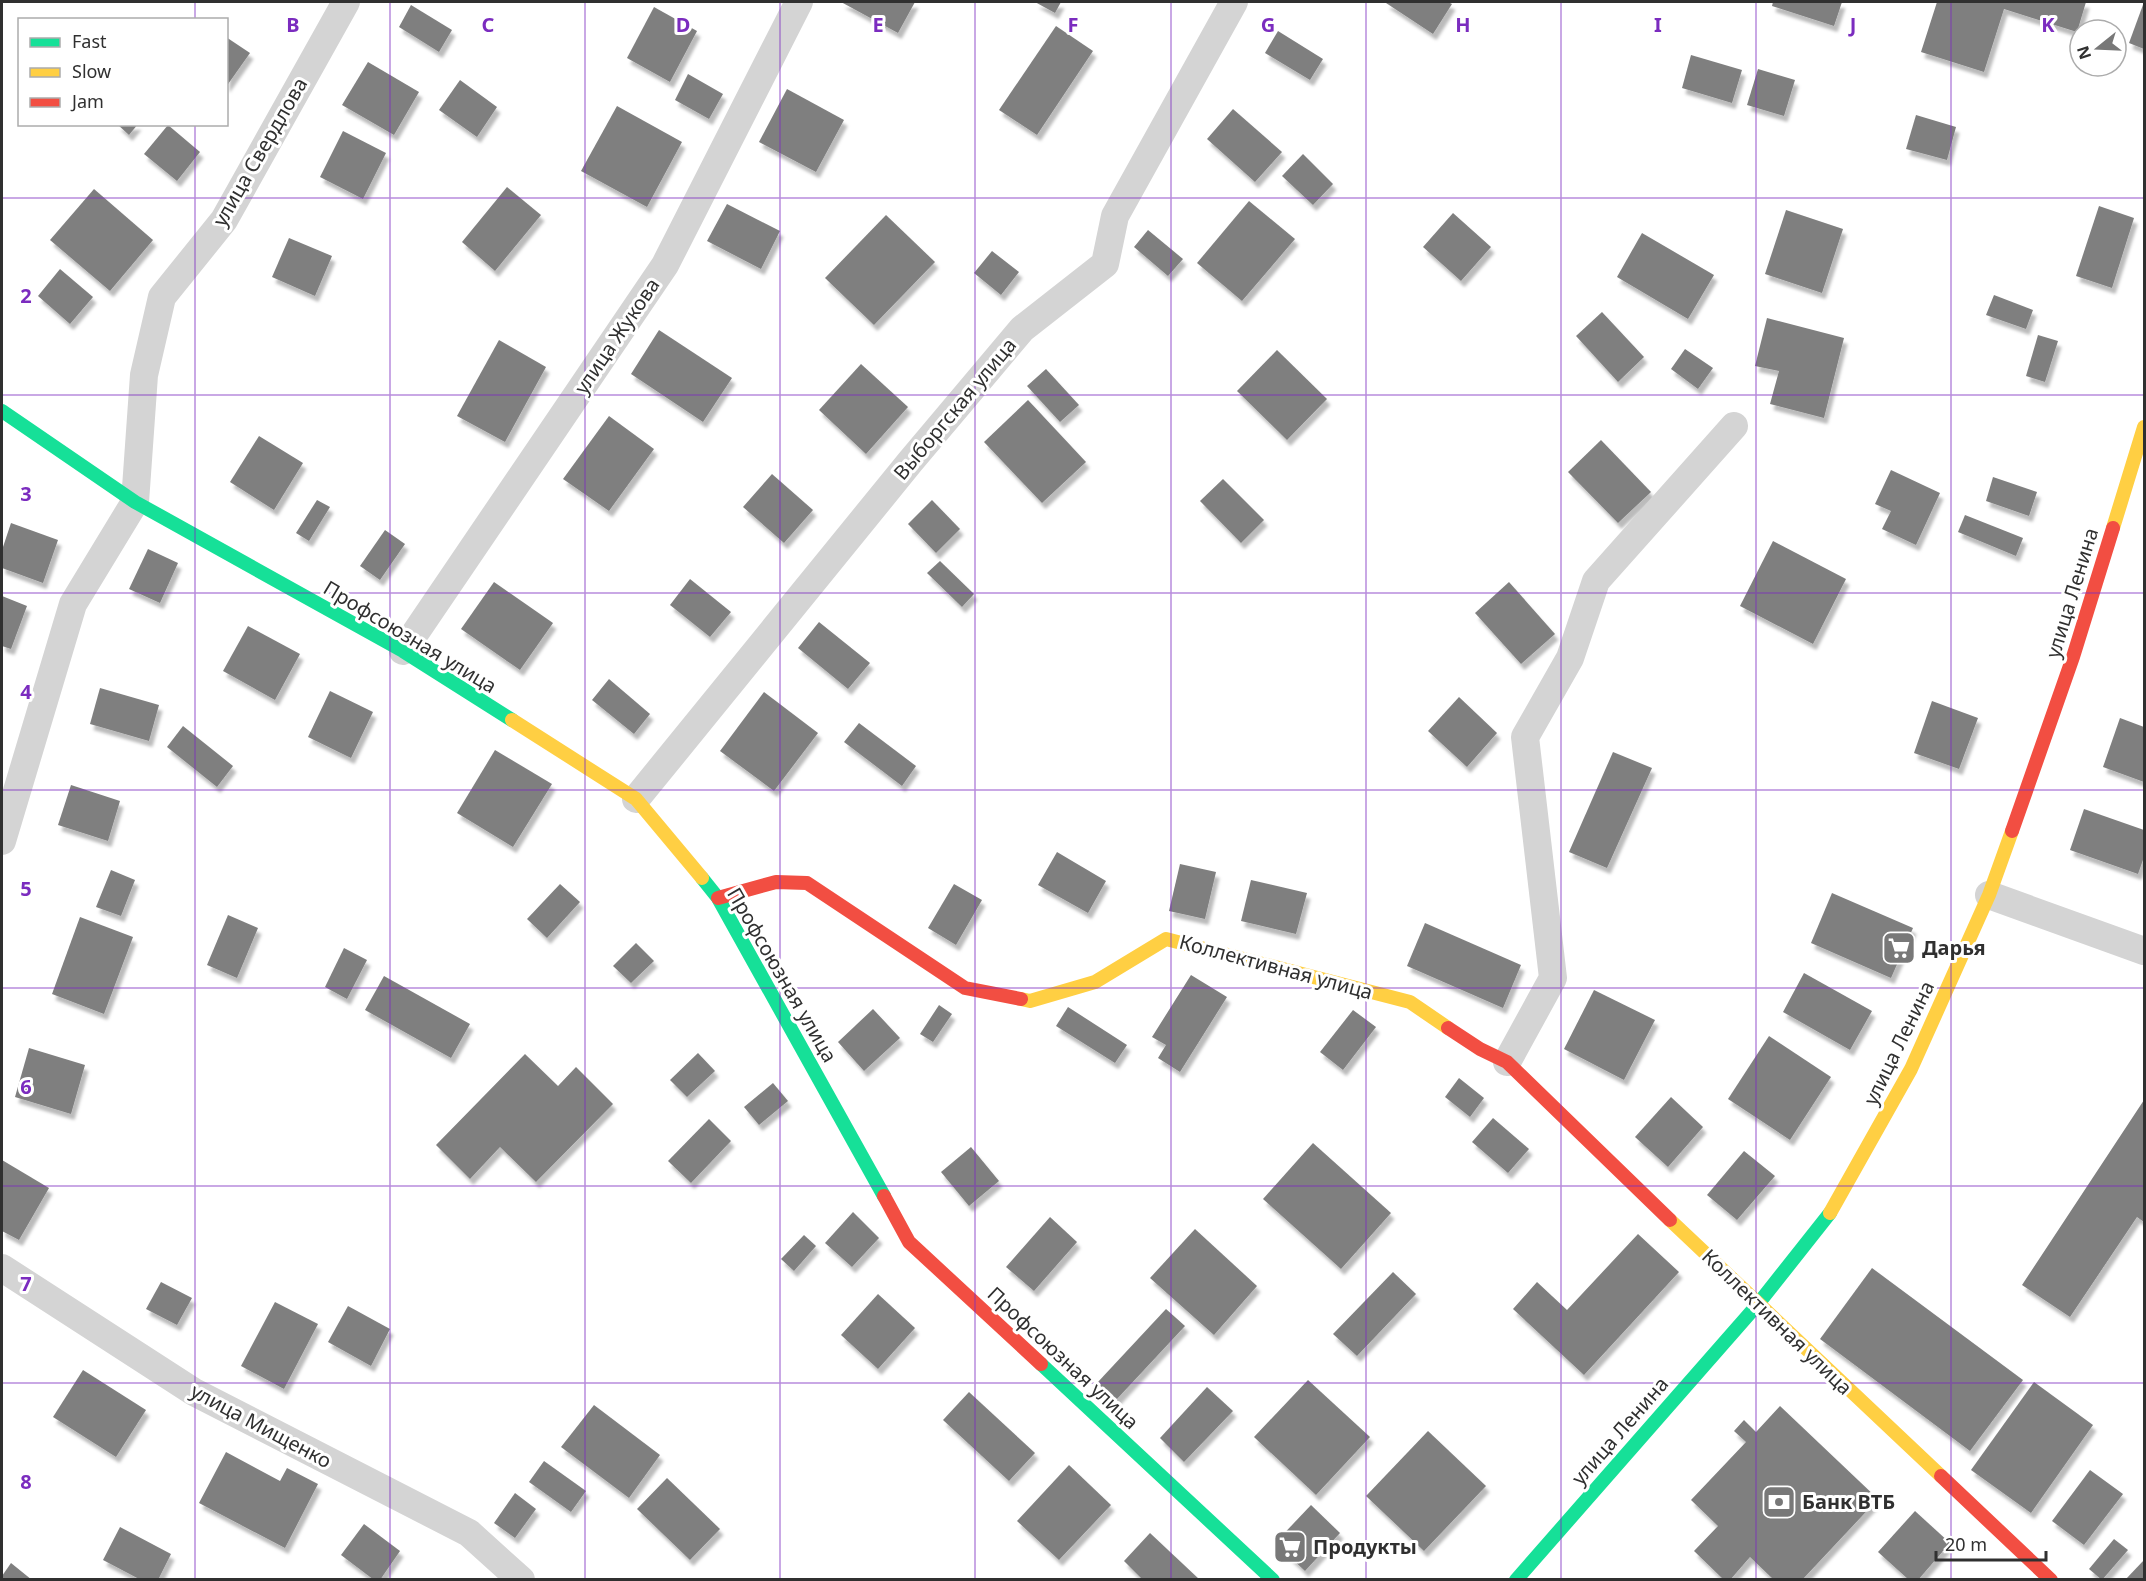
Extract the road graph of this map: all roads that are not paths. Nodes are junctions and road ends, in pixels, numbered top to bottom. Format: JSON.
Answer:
{"nodes":[{"id":1,"x":346,"y":2,"type":"edge"},
{"id":2,"x":799,"y":2,"type":"edge"},
{"id":3,"x":1234,"y":2,"type":"edge"},
{"id":4,"x":2,"y":411,"type":"edge"},
{"id":5,"x":1734,"y":426,"type":"dead end"},
{"id":6,"x":2145,"y":427,"type":"edge"},
{"id":7,"x":135,"y":502,"type":"junction"},
{"id":8,"x":403,"y":651,"type":"junction"},
{"id":9,"x":636,"y":799,"type":"junction"},
{"id":10,"x":2,"y":841,"type":"edge"},
{"id":11,"x":1989,"y":895,"type":"junction"},
{"id":12,"x":718,"y":898,"type":"junction"},
{"id":13,"x":2145,"y":951,"type":"edge"},
{"id":14,"x":1507,"y":1062,"type":"junction"},
{"id":15,"x":2,"y":1268,"type":"edge"},
{"id":16,"x":1758,"y":1304,"type":"junction"},
{"id":17,"x":521,"y":1580,"type":"edge"},
{"id":18,"x":1273,"y":1580,"type":"edge"},
{"id":19,"x":1516,"y":1580,"type":"edge"},
{"id":20,"x":2051,"y":1580,"type":"edge"}],
"edges":[{"from":1,"to":7,"type":"street","name":"улица Свердлова"},
{"from":2,"to":8,"type":"street","name":"улица Жукова"},
{"from":3,"to":9,"type":"street","name":"Выборгская улица"},
{"from":4,"to":7,"type":"street","name":"Профсоюзная улица"},
{"from":5,"to":14,"type":"street"},
{"from":6,"to":11,"type":"street","name":"улица Ленина"},
{"from":7,"to":8,"type":"street","name":"Профсоюзная улица"},
{"from":7,"to":10,"type":"street","name":"улица Свердлова"},
{"from":8,"to":9,"type":"street","name":"Профсоюзная улица"},
{"from":9,"to":12,"type":"street","name":"Профсоюзная улица"},
{"from":11,"to":13,"type":"street"},
{"from":11,"to":16,"type":"street","name":"улица Ленина"},
{"from":12,"to":14,"type":"street","name":"Коллективная улица"},
{"from":12,"to":18,"type":"street","name":"Профсоюзная улица"},
{"from":14,"to":16,"type":"street","name":"Коллективная улица"},
{"from":15,"to":17,"type":"street","name":"улица Мищенко"},
{"from":16,"to":19,"type":"street","name":"улица Ленина"},
{"from":16,"to":20,"type":"street","name":"Коллективная улица"}]}
